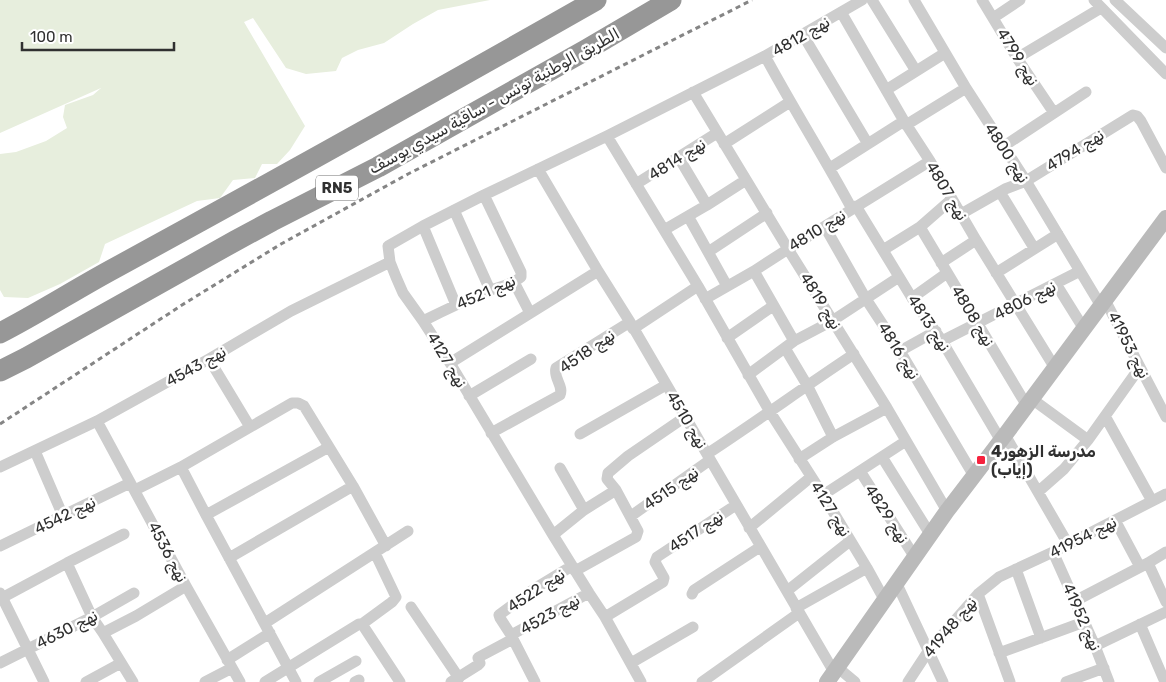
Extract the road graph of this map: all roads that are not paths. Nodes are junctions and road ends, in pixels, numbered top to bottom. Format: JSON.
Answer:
{"nodes":[{"id":1,"x":596,"y":0,"type":"edge"},
{"id":2,"x":671,"y":0,"type":"edge"},
{"id":3,"x":862,"y":0,"type":"edge"},
{"id":4,"x":872,"y":0,"type":"edge"},
{"id":5,"x":914,"y":0,"type":"edge"},
{"id":6,"x":982,"y":0,"type":"edge"},
{"id":7,"x":1020,"y":0,"type":"edge"},
{"id":8,"x":1115,"y":0,"type":"edge"},
{"id":9,"x":1098,"y":4,"type":"edge"},
{"id":10,"x":841,"y":12,"type":"junction"},
{"id":11,"x":993,"y":18,"type":"junction"},
{"id":12,"x":1166,"y":31,"type":"edge"},
{"id":13,"x":802,"y":35,"type":"junction"},
{"id":14,"x":1157,"y":39,"type":"junction"},
{"id":15,"x":1166,"y":48,"type":"edge"},
{"id":16,"x":1144,"y":52,"type":"junction"},
{"id":17,"x":946,"y":53,"type":"junction"},
{"id":18,"x":765,"y":56,"type":"junction"},
{"id":19,"x":1017,"y":58,"type":"junction"},
{"id":20,"x":916,"y":71,"type":"junction"},
{"id":21,"x":1166,"y":74,"type":"edge"},
{"id":22,"x":966,"y":88,"type":"junction"},
{"id":23,"x":886,"y":90,"type":"junction"},
{"id":24,"x":693,"y":92,"type":"junction"},
{"id":25,"x":1086,"y":92,"type":"dead end"},
{"id":26,"x":790,"y":102,"type":"junction"},
{"id":27,"x":1054,"y":113,"type":"junction"},
{"id":28,"x":905,"y":123,"type":"junction"},
{"id":29,"x":717,"y":133,"type":"junction"},
{"id":30,"x":608,"y":136,"type":"junction"},
{"id":31,"x":724,"y":144,"type":"junction"},
{"id":32,"x":868,"y":144,"type":"junction"},
{"id":33,"x":1004,"y":146,"type":"junction"},
{"id":34,"x":679,"y":158,"type":"junction"},
{"id":35,"x":930,"y":161,"type":"junction"},
{"id":36,"x":830,"y":168,"type":"junction"},
{"id":37,"x":1166,"y":168,"type":"edge"},
{"id":38,"x":538,"y":169,"type":"junction"},
{"id":39,"x":746,"y":180,"type":"junction"},
{"id":40,"x":1026,"y":181,"type":"junction"},
{"id":41,"x":636,"y":184,"type":"junction"},
{"id":42,"x":1000,"y":192,"type":"junction"},
{"id":43,"x":484,"y":195,"type":"junction"},
{"id":44,"x":952,"y":199,"type":"junction"},
{"id":45,"x":706,"y":205,"type":"junction"},
{"id":46,"x":854,"y":208,"type":"junction"},
{"id":47,"x":454,"y":210,"type":"junction"},
{"id":48,"x":766,"y":213,"type":"junction"},
{"id":49,"x":962,"y":214,"type":"junction"},
{"id":50,"x":688,"y":216,"type":"junction"},
{"id":51,"x":1166,"y":218,"type":"edge"},
{"id":52,"x":423,"y":226,"type":"junction"},
{"id":53,"x":824,"y":227,"type":"junction"},
{"id":54,"x":920,"y":227,"type":"junction"},
{"id":55,"x":664,"y":230,"type":"junction"},
{"id":56,"x":1058,"y":234,"type":"junction"},
{"id":57,"x":976,"y":240,"type":"junction"},
{"id":58,"x":1034,"y":248,"type":"junction"},
{"id":59,"x":788,"y":249,"type":"junction"},
{"id":60,"x":883,"y":250,"type":"junction"},
{"id":61,"x":708,"y":252,"type":"junction"},
{"id":62,"x":390,"y":262,"type":"junction"},
{"id":63,"x":944,"y":268,"type":"junction"},
{"id":64,"x":598,"y":271,"type":"junction"},
{"id":65,"x":1080,"y":271,"type":"junction"},
{"id":66,"x":754,"y":272,"type":"junction"},
{"id":67,"x":996,"y":273,"type":"junction"},
{"id":68,"x":899,"y":277,"type":"junction"},
{"id":69,"x":514,"y":282,"type":"junction"},
{"id":70,"x":1056,"y":284,"type":"junction"},
{"id":71,"x":698,"y":286,"type":"junction"},
{"id":72,"x":727,"y":286,"type":"junction"},
{"id":73,"x":490,"y":290,"type":"junction"},
{"id":74,"x":912,"y":298,"type":"junction"},
{"id":75,"x":705,"y":299,"type":"junction"},
{"id":76,"x":866,"y":299,"type":"junction"},
{"id":77,"x":1103,"y":303,"type":"junction"},
{"id":78,"x":456,"y":304,"type":"junction"},
{"id":79,"x":1016,"y":305,"type":"junction"},
{"id":80,"x":773,"y":306,"type":"junction"},
{"id":81,"x":530,"y":313,"type":"junction"},
{"id":82,"x":423,"y":321,"type":"junction"},
{"id":83,"x":832,"y":321,"type":"junction"},
{"id":84,"x":978,"y":324,"type":"junction"},
{"id":85,"x":632,"y":326,"type":"junction"},
{"id":86,"x":1084,"y":329,"type":"junction"},
{"id":87,"x":936,"y":331,"type":"junction"},
{"id":88,"x":0,"y":334,"type":"edge"},
{"id":89,"x":727,"y":338,"type":"junction"},
{"id":90,"x":942,"y":341,"type":"junction"},
{"id":91,"x":789,"y":345,"type":"junction"},
{"id":92,"x":900,"y":351,"type":"junction"},
{"id":93,"x":854,"y":354,"type":"junction"},
{"id":94,"x":531,"y":358,"type":"dead end"},
{"id":95,"x":210,"y":359,"type":"junction"},
{"id":96,"x":450,"y":364,"type":"junction"},
{"id":97,"x":1140,"y":367,"type":"junction"},
{"id":98,"x":1055,"y":368,"type":"junction"},
{"id":99,"x":0,"y":372,"type":"edge"},
{"id":100,"x":748,"y":375,"type":"junction"},
{"id":101,"x":666,"y":385,"type":"junction"},
{"id":102,"x":807,"y":385,"type":"junction"},
{"id":103,"x":469,"y":396,"type":"junction"},
{"id":104,"x":1029,"y":402,"type":"junction"},
{"id":105,"x":887,"y":408,"type":"junction"},
{"id":106,"x":770,"y":412,"type":"junction"},
{"id":107,"x":1105,"y":416,"type":"junction"},
{"id":108,"x":1166,"y":416,"type":"edge"},
{"id":109,"x":685,"y":417,"type":"junction"},
{"id":110,"x":98,"y":421,"type":"junction"},
{"id":111,"x":250,"y":427,"type":"junction"},
{"id":112,"x":491,"y":433,"type":"junction"},
{"id":113,"x":580,"y":434,"type":"dead end"},
{"id":114,"x":834,"y":437,"type":"junction"},
{"id":115,"x":1003,"y":438,"type":"junction"},
{"id":116,"x":1088,"y":440,"type":"junction"},
{"id":117,"x":906,"y":441,"type":"junction"},
{"id":118,"x":329,"y":447,"type":"junction"},
{"id":119,"x":35,"y":451,"type":"junction"},
{"id":120,"x":709,"y":457,"type":"junction"},
{"id":121,"x":882,"y":457,"type":"junction"},
{"id":122,"x":799,"y":460,"type":"junction"},
{"id":123,"x":0,"y":467,"type":"edge"},
{"id":124,"x":181,"y":467,"type":"junction"},
{"id":125,"x":560,"y":468,"type":"dead end"},
{"id":126,"x":860,"y":471,"type":"junction"},
{"id":127,"x":974,"y":476,"type":"junction"},
{"id":128,"x":811,"y":477,"type":"junction"},
{"id":129,"x":353,"y":486,"type":"junction"},
{"id":130,"x":133,"y":487,"type":"junction"},
{"id":131,"x":616,"y":490,"type":"junction"},
{"id":132,"x":1039,"y":492,"type":"junction"},
{"id":133,"x":1166,"y":494,"type":"edge"},
{"id":134,"x":823,"y":495,"type":"junction"},
{"id":135,"x":1152,"y":502,"type":"junction"},
{"id":136,"x":736,"y":504,"type":"junction"},
{"id":137,"x":584,"y":510,"type":"junction"},
{"id":138,"x":947,"y":511,"type":"junction"},
{"id":139,"x":206,"y":515,"type":"junction"},
{"id":140,"x":63,"y":516,"type":"junction"},
{"id":141,"x":631,"y":516,"type":"junction"},
{"id":142,"x":1115,"y":520,"type":"junction"},
{"id":143,"x":749,"y":528,"type":"junction"},
{"id":144,"x":408,"y":531,"type":"dead end"},
{"id":145,"x":124,"y":534,"type":"dead end"},
{"id":146,"x":930,"y":534,"type":"junction"},
{"id":147,"x":553,"y":535,"type":"junction"},
{"id":148,"x":850,"y":540,"type":"junction"},
{"id":149,"x":1068,"y":544,"type":"junction"},
{"id":150,"x":0,"y":546,"type":"edge"},
{"id":151,"x":386,"y":546,"type":"junction"},
{"id":152,"x":760,"y":546,"type":"junction"},
{"id":153,"x":1053,"y":552,"type":"junction"},
{"id":154,"x":1166,"y":552,"type":"edge"},
{"id":155,"x":375,"y":553,"type":"junction"},
{"id":156,"x":914,"y":556,"type":"junction"},
{"id":157,"x":229,"y":558,"type":"junction"},
{"id":158,"x":67,"y":563,"type":"junction"},
{"id":159,"x":1144,"y":565,"type":"junction"},
{"id":160,"x":573,"y":568,"type":"junction"},
{"id":161,"x":867,"y":568,"type":"junction"},
{"id":162,"x":1016,"y":569,"type":"junction"},
{"id":163,"x":998,"y":577,"type":"joint"},
{"id":164,"x":896,"y":582,"type":"junction"},
{"id":165,"x":186,"y":586,"type":"junction"},
{"id":166,"x":786,"y":591,"type":"junction"},
{"id":167,"x":134,"y":593,"type":"dead end"},
{"id":168,"x":588,"y":593,"type":"junction"},
{"id":169,"x":692,"y":594,"type":"dead end"},
{"id":170,"x":978,"y":594,"type":"junction"},
{"id":171,"x":1,"y":596,"type":"edge"},
{"id":172,"x":884,"y":599,"type":"junction"},
{"id":173,"x":1075,"y":601,"type":"junction"},
{"id":174,"x":1166,"y":602,"type":"edge"},
{"id":175,"x":411,"y":607,"type":"dead end"},
{"id":176,"x":798,"y":611,"type":"junction"},
{"id":177,"x":1166,"y":612,"type":"edge"},
{"id":178,"x":92,"y":617,"type":"junction"},
{"id":179,"x":605,"y":617,"type":"junction"},
{"id":180,"x":1084,"y":622,"type":"junction"},
{"id":181,"x":362,"y":624,"type":"junction"},
{"id":182,"x":1140,"y":624,"type":"junction"},
{"id":183,"x":693,"y":627,"type":"dead end"},
{"id":184,"x":267,"y":628,"type":"junction"},
{"id":185,"x":103,"y":632,"type":"junction"},
{"id":186,"x":512,"y":637,"type":"junction"},
{"id":187,"x":1041,"y":638,"type":"junction"},
{"id":188,"x":1095,"y":646,"type":"junction"},
{"id":189,"x":27,"y":650,"type":"junction"},
{"id":190,"x":929,"y":650,"type":"junction"},
{"id":191,"x":999,"y":653,"type":"junction"},
{"id":192,"x":356,"y":661,"type":"dead end"},
{"id":193,"x":0,"y":663,"type":"edge"},
{"id":194,"x":121,"y":663,"type":"junction"},
{"id":195,"x":631,"y":663,"type":"junction"},
{"id":196,"x":230,"y":664,"type":"junction"},
{"id":197,"x":288,"y":668,"type":"junction"},
{"id":198,"x":1104,"y":668,"type":"junction"},
{"id":199,"x":833,"y":674,"type":"edge"},
{"id":200,"x":455,"y":680,"type":"edge"},
{"id":201,"x":44,"y":682,"type":"edge"},
{"id":202,"x":86,"y":682,"type":"edge"},
{"id":203,"x":133,"y":682,"type":"edge"},
{"id":204,"x":205,"y":682,"type":"edge"},
{"id":205,"x":240,"y":682,"type":"edge"},
{"id":206,"x":265,"y":682,"type":"edge"},
{"id":207,"x":296,"y":682,"type":"edge"},
{"id":208,"x":319,"y":682,"type":"edge"},
{"id":209,"x":400,"y":682,"type":"edge"},
{"id":210,"x":535,"y":682,"type":"edge"},
{"id":211,"x":641,"y":682,"type":"edge"},
{"id":212,"x":702,"y":682,"type":"edge"},
{"id":213,"x":855,"y":682,"type":"edge"},
{"id":214,"x":908,"y":682,"type":"edge"},
{"id":215,"x":943,"y":682,"type":"edge"},
{"id":216,"x":1010,"y":682,"type":"edge"},
{"id":217,"x":1066,"y":682,"type":"edge"},
{"id":218,"x":1109,"y":682,"type":"edge"},
{"id":219,"x":1165,"y":682,"type":"edge"}],
"edges":[{"from":1,"to":88,"type":"highway","number":"RN5"},
{"from":2,"to":99,"type":"highway","name":"الطريق الوطنية تونس - ساقية سيدي يوسف","number":"RN5"},
{"from":3,"to":10,"type":"street","name":"نهج 4812"},
{"from":4,"to":20,"type":"street"},
{"from":5,"to":17,"type":"street","name":"نهج 4800"},
{"from":6,"to":11,"type":"street","name":"نهج 4799"},
{"from":7,"to":11,"type":"street"},
{"from":8,"to":14,"type":"street"},
{"from":9,"to":16,"type":"street"},
{"from":9,"to":19,"type":"street"},
{"from":10,"to":13,"type":"street","name":"نهج 4812"},
{"from":10,"to":23,"type":"street","name":"نهج 4807"},
{"from":11,"to":19,"type":"street","name":"نهج 4799"},
{"from":12,"to":14,"type":"street"},
{"from":13,"to":18,"type":"street","name":"نهج 4812"},
{"from":13,"to":32,"type":"street"},
{"from":14,"to":15,"type":"street"},
{"from":14,"to":16,"type":"street"},
{"from":16,"to":21,"type":"street"},
{"from":17,"to":20,"type":"street"},
{"from":17,"to":22,"type":"street","name":"نهج 4800"},
{"from":18,"to":24,"type":"street"},
{"from":18,"to":26,"type":"street","name":"نهج 4813"},
{"from":19,"to":27,"type":"street","name":"نهج 4799"},
{"from":20,"to":23,"type":"street"},
{"from":22,"to":28,"type":"street"},
{"from":22,"to":33,"type":"street","name":"نهج 4800"},
{"from":23,"to":28,"type":"street","name":"نهج 4807"},
{"from":24,"to":29,"type":"street","name":"نهج 4819"},
{"from":24,"to":30,"type":"street"},
{"from":25,"to":27,"type":"street"},
{"from":26,"to":31,"type":"street","name":"نهج 4814"},
{"from":26,"to":36,"type":"street","name":"نهج 4813"},
{"from":27,"to":33,"type":"street"},
{"from":28,"to":32,"type":"street"},
{"from":28,"to":35,"type":"street","name":"نهج 4807"},
{"from":29,"to":31,"type":"street","name":"نهج 4819"},
{"from":29,"to":34,"type":"street","name":"نهج 4814"},
{"from":30,"to":38,"type":"street"},
{"from":30,"to":41,"type":"street","name":"نهج 4127"},
{"from":31,"to":39,"type":"street","name":"نهج 4819"},
{"from":32,"to":36,"type":"street"},
{"from":33,"to":40,"type":"street","name":"نهج 4800"},
{"from":34,"to":41,"type":"street","name":"نهج 4814"},
{"from":34,"to":45,"type":"street"},
{"from":35,"to":44,"type":"street","name":"نهج 4807"},
{"from":35,"to":46,"type":"street","name":"نهج 4810"},
{"from":36,"to":46,"type":"street","name":"نهج 4813"},
{"from":37,"to":40,"type":"street","name":"نهج 4794"},
{"from":38,"to":43,"type":"street"},
{"from":38,"to":64,"type":"street","name":"نهج 4510"},
{"from":39,"to":45,"type":"street"},
{"from":39,"to":48,"type":"street","name":"نهج 4819"},
{"from":40,"to":42,"type":"street","name":"نهج 4794"},
{"from":40,"to":56,"type":"street","name":"نهج 4800"},
{"from":41,"to":55,"type":"street","name":"نهج 4127"},
{"from":42,"to":49,"type":"street","name":"نهج 4794"},
{"from":42,"to":58,"type":"street"},
{"from":43,"to":47,"type":"street"},
{"from":43,"to":69,"type":"street","name":"نهج 4521"},
{"from":44,"to":49,"type":"street","name":"نهج 4807"},
{"from":44,"to":54,"type":"street"},
{"from":45,"to":50,"type":"street"},
{"from":46,"to":53,"type":"street","name":"نهج 4810"},
{"from":46,"to":60,"type":"street","name":"نهج 4813"},
{"from":47,"to":52,"type":"street"},
{"from":47,"to":73,"type":"street"},
{"from":48,"to":59,"type":"street","name":"نهج 4819"},
{"from":48,"to":61,"type":"street"},
{"from":49,"to":57,"type":"street","name":"نهج 4807"},
{"from":50,"to":55,"type":"street"},
{"from":50,"to":61,"type":"street"},
{"from":51,"to":77,"type":"main road"},
{"from":52,"to":62,"type":"street"},
{"from":52,"to":78,"type":"street"},
{"from":53,"to":59,"type":"street","name":"نهج 4810"},
{"from":53,"to":76,"type":"street","name":"نهج 4816"},
{"from":54,"to":60,"type":"street"},
{"from":54,"to":63,"type":"street","name":"نهج 4808"},
{"from":55,"to":71,"type":"street","name":"نهج 4127"},
{"from":56,"to":58,"type":"street"},
{"from":56,"to":65,"type":"street","name":"نهج 4800"},
{"from":57,"to":63,"type":"street"},
{"from":57,"to":67,"type":"street","name":"نهج 4807"},
{"from":58,"to":67,"type":"street"},
{"from":59,"to":66,"type":"street","name":"نهج 4810"},
{"from":59,"to":83,"type":"street","name":"نهج 4819"},
{"from":60,"to":68,"type":"street","name":"نهج 4813"},
{"from":61,"to":72,"type":"street"},
{"from":62,"to":82,"type":"street","name":"نهج 4127"},
{"from":62,"to":95,"type":"street","name":"نهج 4543"},
{"from":63,"to":74,"type":"street"},
{"from":63,"to":84,"type":"street","name":"نهج 4808"},
{"from":64,"to":81,"type":"street"},
{"from":64,"to":85,"type":"street","name":"نهج 4510"},
{"from":65,"to":70,"type":"street","name":"نهج 4806"},
{"from":65,"to":77,"type":"street","name":"نهج 4800"},
{"from":66,"to":72,"type":"street","name":"نهج 4810"},
{"from":66,"to":80,"type":"street"},
{"from":67,"to":79,"type":"street","name":"نهج 4807"},
{"from":68,"to":74,"type":"street","name":"نهج 4813"},
{"from":68,"to":76,"type":"street"},
{"from":69,"to":73,"type":"street","name":"نهج 4521"},
{"from":69,"to":81,"type":"street"},
{"from":70,"to":79,"type":"street","name":"نهج 4806"},
{"from":70,"to":86,"type":"street"},
{"from":71,"to":75,"type":"street","name":"نهج 4127"},
{"from":71,"to":85,"type":"street","name":"نهج 4518"},
{"from":72,"to":75,"type":"street","name":"نهج 4810"},
{"from":73,"to":78,"type":"street","name":"نهج 4521"},
{"from":74,"to":87,"type":"street","name":"نهج 4813"},
{"from":75,"to":89,"type":"street","name":"نهج 4127"},
{"from":76,"to":83,"type":"street"},
{"from":76,"to":92,"type":"street","name":"نهج 4816"},
{"from":77,"to":86,"type":"main road"},
{"from":77,"to":97,"type":"street","name":"نهج 41953"},
{"from":78,"to":82,"type":"street","name":"نهج 4521"},
{"from":79,"to":84,"type":"street","name":"نهج 4806"},
{"from":79,"to":98,"type":"street","name":"نهج 4807"},
{"from":80,"to":89,"type":"street"},
{"from":80,"to":91,"type":"street"},
{"from":81,"to":96,"type":"street"},
{"from":82,"to":96,"type":"street","name":"نهج 4127"},
{"from":83,"to":91,"type":"street"},
{"from":83,"to":93,"type":"street","name":"نهج 4819"},
{"from":84,"to":90,"type":"street","name":"نهج 4806"},
{"from":84,"to":104,"type":"street","name":"نهج 4808"},
{"from":85,"to":101,"type":"street","name":"نهج 4510"},
{"from":85,"to":112,"type":"street","name":"نهج 4518"},
{"from":86,"to":98,"type":"main road"},
{"from":87,"to":90,"type":"street","name":"نهج 4813"},
{"from":87,"to":92,"type":"street"},
{"from":89,"to":100,"type":"street","name":"نهج 4127"},
{"from":90,"to":115,"type":"street","name":"نهج 4813"},
{"from":91,"to":100,"type":"street"},
{"from":91,"to":102,"type":"street"},
{"from":92,"to":127,"type":"street","name":"نهج 4816"},
{"from":93,"to":102,"type":"street","name":"نهج 4515"},
{"from":93,"to":105,"type":"street","name":"نهج 4819"},
{"from":94,"to":103,"type":"street"},
{"from":95,"to":110,"type":"street","name":"نهج 4543"},
{"from":95,"to":111,"type":"street"},
{"from":96,"to":103,"type":"street","name":"نهج 4127"},
{"from":97,"to":107,"type":"street"},
{"from":97,"to":108,"type":"street","name":"نهج 41953"},
{"from":98,"to":104,"type":"main road"},
{"from":100,"to":106,"type":"street","name":"نهج 4127"},
{"from":101,"to":109,"type":"street","name":"نهج 4510"},
{"from":101,"to":113,"type":"street"},
{"from":102,"to":106,"type":"street","name":"نهج 4515"},
{"from":102,"to":114,"type":"street"},
{"from":103,"to":112,"type":"street","name":"نهج 4127"},
{"from":104,"to":115,"type":"main road"},
{"from":104,"to":116,"type":"street"},
{"from":105,"to":114,"type":"street"},
{"from":105,"to":117,"type":"street","name":"نهج 4819"},
{"from":106,"to":120,"type":"street","name":"نهج 4515"},
{"from":106,"to":122,"type":"street","name":"نهج 4127"},
{"from":107,"to":116,"type":"street"},
{"from":107,"to":135,"type":"street"},
{"from":109,"to":120,"type":"street","name":"نهج 4510"},
{"from":109,"to":131,"type":"street"},
{"from":110,"to":119,"type":"street","name":"نهج 4543"},
{"from":110,"to":130,"type":"street","name":"نهج 4536"},
{"from":111,"to":118,"type":"street","name":"نهج 4542"},
{"from":111,"to":124,"type":"street","name":"نهج 4542"},
{"from":112,"to":147,"type":"street","name":"نهج 4127"},
{"from":114,"to":122,"type":"street"},
{"from":115,"to":127,"type":"main road"},
{"from":115,"to":132,"type":"street"},
{"from":116,"to":132,"type":"street"},
{"from":117,"to":121,"type":"street"},
{"from":117,"to":138,"type":"street","name":"نهج 4819"},
{"from":118,"to":129,"type":"street"},
{"from":118,"to":139,"type":"street"},
{"from":119,"to":123,"type":"street","name":"نهج 4543"},
{"from":119,"to":140,"type":"street"},
{"from":120,"to":136,"type":"street","name":"نهج 4510"},
{"from":120,"to":141,"type":"street","name":"نهج 4515"},
{"from":121,"to":126,"type":"street"},
{"from":121,"to":146,"type":"street"},
{"from":122,"to":128,"type":"street","name":"نهج 4127"},
{"from":124,"to":130,"type":"street","name":"نهج 4542"},
{"from":124,"to":139,"type":"street"},
{"from":125,"to":137,"type":"street"},
{"from":126,"to":134,"type":"street"},
{"from":126,"to":156,"type":"street","name":"نهج 4829"},
{"from":127,"to":138,"type":"main road"},
{"from":128,"to":134,"type":"street","name":"نهج 4127"},
{"from":128,"to":143,"type":"street"},
{"from":129,"to":151,"type":"street"},
{"from":129,"to":157,"type":"street"},
{"from":130,"to":140,"type":"street","name":"نهج 4542"},
{"from":130,"to":165,"type":"street","name":"نهج 4536"},
{"from":131,"to":137,"type":"street"},
{"from":131,"to":141,"type":"street"},
{"from":132,"to":149,"type":"street"},
{"from":133,"to":135,"type":"street","name":"نهج 41954"},
{"from":134,"to":148,"type":"street","name":"نهج 4127"},
{"from":135,"to":142,"type":"street","name":"نهج 41954"},
{"from":136,"to":143,"type":"street","name":"نهج 4510"},
{"from":136,"to":179,"type":"street","name":"نهج 4517"},
{"from":137,"to":147,"type":"street"},
{"from":138,"to":146,"type":"main road"},
{"from":139,"to":157,"type":"street"},
{"from":140,"to":150,"type":"street","name":"نهج 4542"},
{"from":141,"to":160,"type":"street","name":"نهج 4522"},
{"from":142,"to":149,"type":"street","name":"نهج 41954"},
{"from":142,"to":159,"type":"street"},
{"from":143,"to":152,"type":"street","name":"نهج 4510"},
{"from":144,"to":151,"type":"street"},
{"from":145,"to":158,"type":"street"},
{"from":146,"to":156,"type":"main road"},
{"from":147,"to":160,"type":"street","name":"نهج 4127"},
{"from":148,"to":161,"type":"street","name":"نهج 4127"},
{"from":148,"to":166,"type":"street"},
{"from":149,"to":153,"type":"street","name":"نهج 41954"},
{"from":151,"to":155,"type":"street"},
{"from":152,"to":166,"type":"street","name":"نهج 4510"},
{"from":152,"to":169,"type":"street"},
{"from":153,"to":162,"type":"street","name":"نهج 41954"},
{"from":153,"to":173,"type":"street","name":"نهج 41952"},
{"from":154,"to":159,"type":"street"},
{"from":155,"to":181,"type":"street"},
{"from":155,"to":184,"type":"street"},
{"from":156,"to":164,"type":"main road"},
{"from":157,"to":184,"type":"street"},
{"from":158,"to":171,"type":"street"},
{"from":158,"to":178,"type":"street"},
{"from":159,"to":173,"type":"street"},
{"from":159,"to":174,"type":"street"},
{"from":160,"to":168,"type":"street","name":"نهج 4127"},
{"from":160,"to":186,"type":"street","name":"نهج 4522"},
{"from":161,"to":172,"type":"street","name":"نهج 4127"},
{"from":161,"to":176,"type":"street"},
{"from":162,"to":163,"type":"street","name":"نهج 41954"},
{"from":162,"to":187,"type":"street"},
{"from":163,"to":170,"type":"street","name":"نهج 41948"},
{"from":164,"to":172,"type":"main road"},
{"from":164,"to":190,"type":"street"},
{"from":165,"to":185,"type":"street"},
{"from":165,"to":196,"type":"street","name":"نهج 4536"},
{"from":166,"to":176,"type":"street","name":"نهج 4510"},
{"from":167,"to":178,"type":"street","name":"نهج 4630"},
{"from":168,"to":179,"type":"street","name":"نهج 4127"},
{"from":168,"to":186,"type":"street","name":"نهج 4523"},
{"from":170,"to":190,"type":"street","name":"نهج 41948"},
{"from":170,"to":191,"type":"street"},
{"from":171,"to":189,"type":"street"},
{"from":172,"to":199,"type":"main road"},
{"from":173,"to":180,"type":"street","name":"نهج 41952"},
{"from":175,"to":200,"type":"street"},
{"from":176,"to":199,"type":"street","name":"نهج 4510"},
{"from":176,"to":212,"type":"street"},
{"from":177,"to":182,"type":"street"},
{"from":178,"to":185,"type":"street"},
{"from":178,"to":189,"type":"street","name":"نهج 4630"},
{"from":179,"to":195,"type":"street","name":"نهج 4127"},
{"from":180,"to":187,"type":"street"},
{"from":180,"to":188,"type":"street","name":"نهج 41952"},
{"from":181,"to":197,"type":"street"},
{"from":181,"to":209,"type":"street"},
{"from":182,"to":188,"type":"street"},
{"from":182,"to":219,"type":"street"},
{"from":183,"to":195,"type":"street"},
{"from":184,"to":196,"type":"street"},
{"from":184,"to":197,"type":"street"},
{"from":185,"to":194,"type":"street"},
{"from":186,"to":200,"type":"street","name":"نهج 4523"},
{"from":186,"to":210,"type":"street"},
{"from":187,"to":191,"type":"street"},
{"from":188,"to":198,"type":"street","name":"نهج 41952"},
{"from":189,"to":193,"type":"street","name":"نهج 4630"},
{"from":189,"to":201,"type":"street"},
{"from":190,"to":214,"type":"street","name":"نهج 41948"},
{"from":190,"to":215,"type":"street"},
{"from":191,"to":216,"type":"street"},
{"from":192,"to":208,"type":"street"},
{"from":194,"to":202,"type":"street"},
{"from":194,"to":203,"type":"street"},
{"from":195,"to":211,"type":"street","name":"نهج 4127"},
{"from":196,"to":204,"type":"street"},
{"from":196,"to":205,"type":"street","name":"نهج 4536"},
{"from":197,"to":206,"type":"street"},
{"from":197,"to":207,"type":"street"},
{"from":198,"to":217,"type":"street"},
{"from":198,"to":218,"type":"street","name":"نهج 41952"},
{"from":199,"to":213,"type":"street","name":"نهج 4510"}]}
